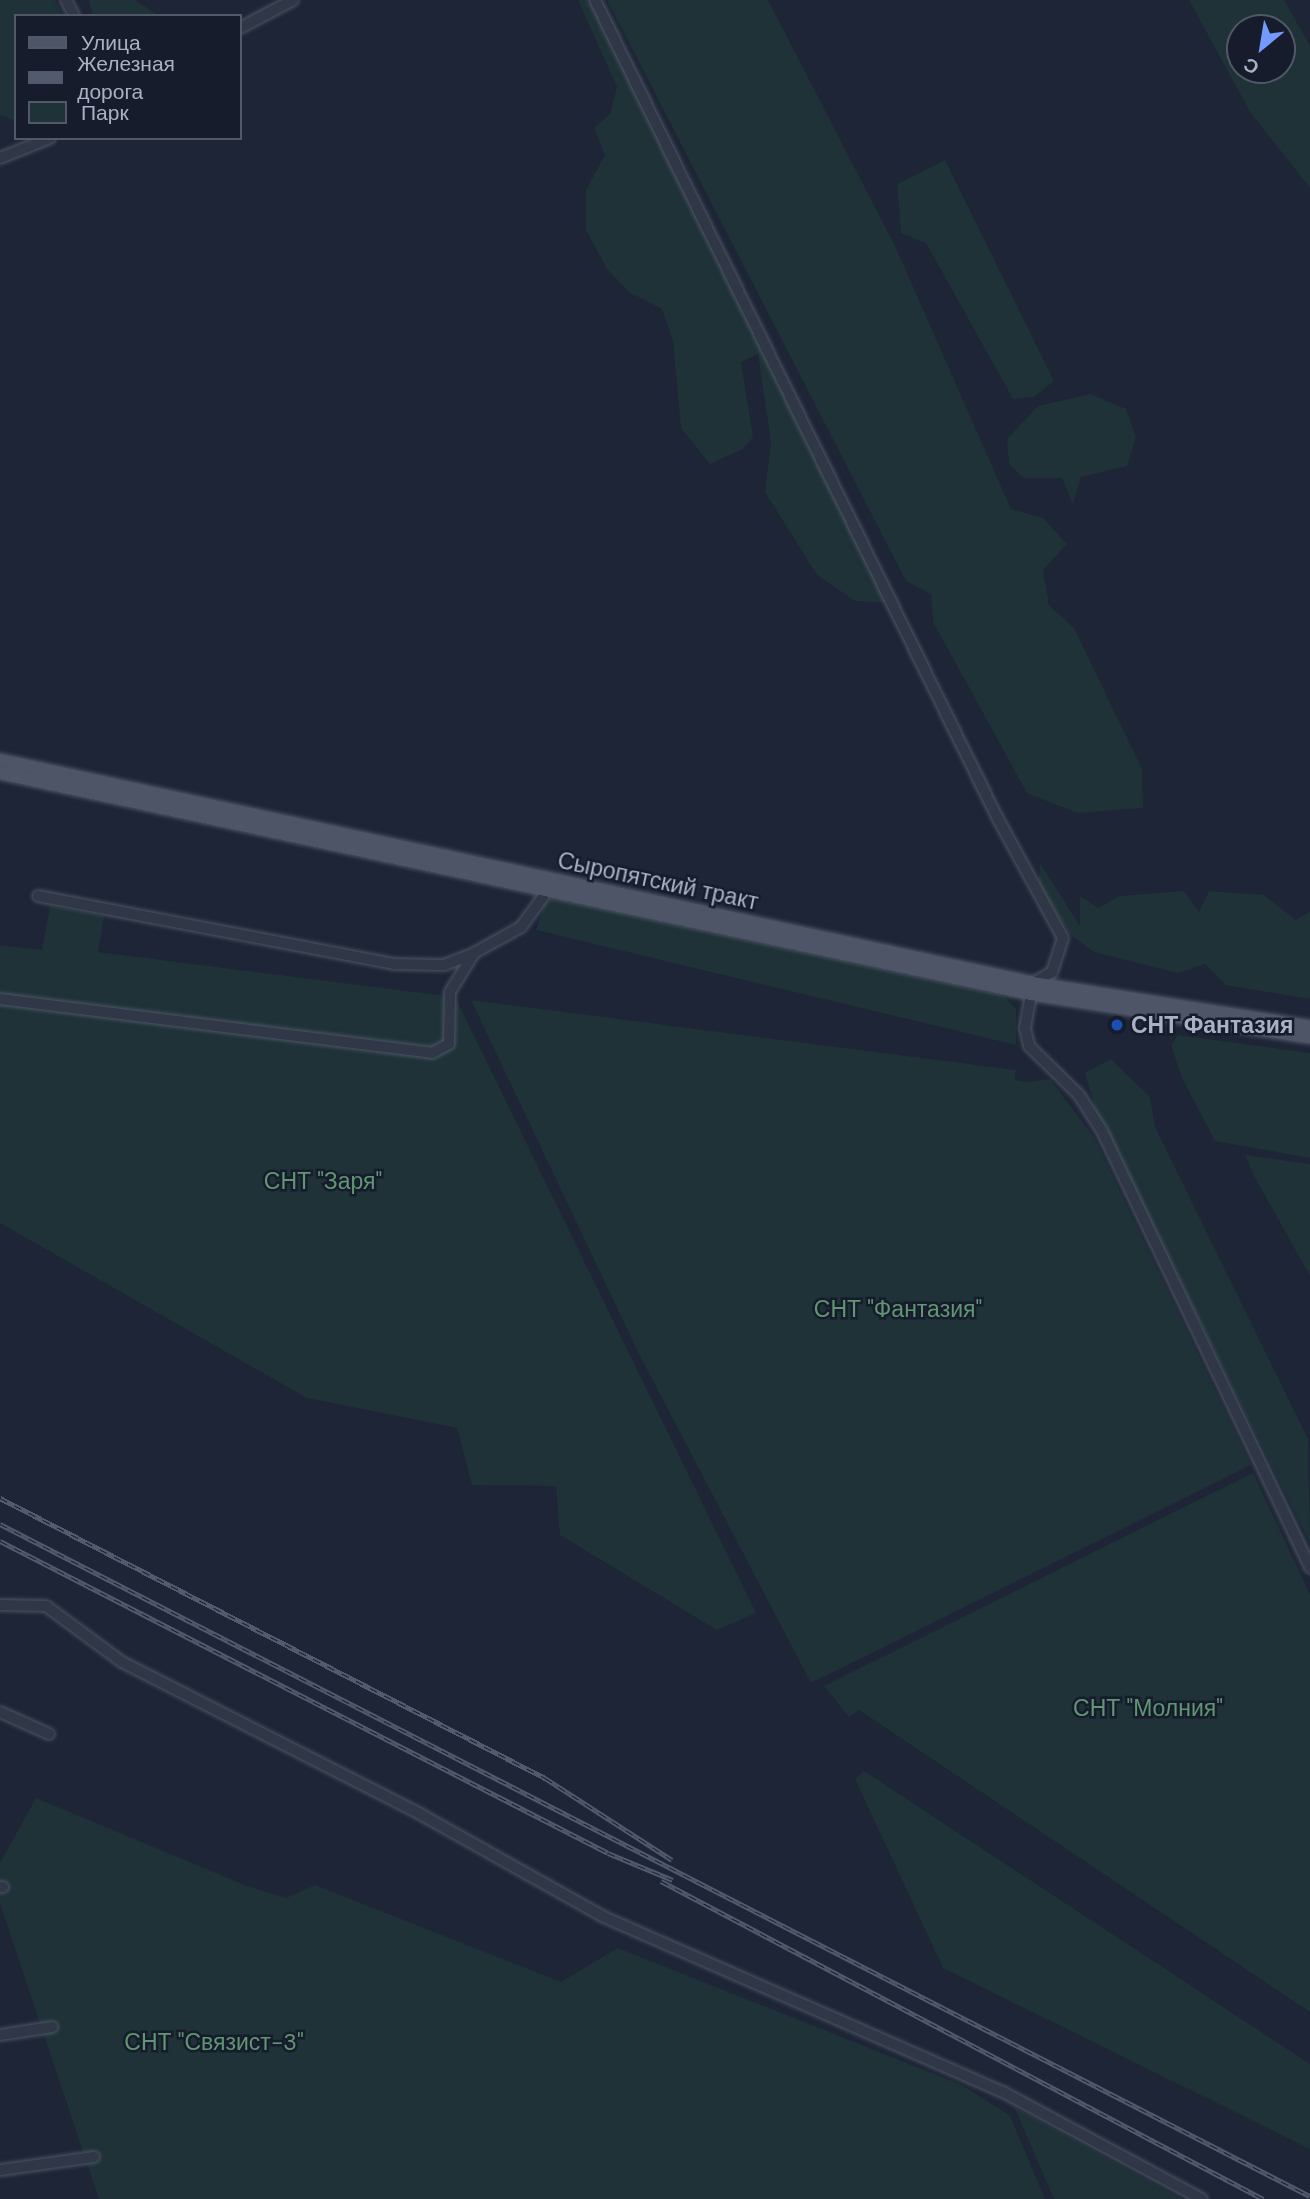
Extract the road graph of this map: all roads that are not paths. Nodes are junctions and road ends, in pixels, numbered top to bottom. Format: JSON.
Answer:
{"nodes":[{"id":1,"x":293,"y":0,"type":"edge"},
{"id":2,"x":595,"y":0,"type":"edge"},
{"id":3,"x":242,"y":27,"type":"edge"},
{"id":4,"x":46,"y":140,"type":"edge"},
{"id":5,"x":0,"y":158,"type":"edge"},
{"id":6,"x":0,"y":760,"type":"edge"},
{"id":7,"x":0,"y":773,"type":"edge"},
{"id":8,"x":548,"y":890,"type":"junction"},
{"id":9,"x":38,"y":896,"type":"dead end"},
{"id":10,"x":474,"y":953,"type":"junction"},
{"id":11,"x":1032,"y":988,"type":"junction"},
{"id":12,"x":0,"y":999,"type":"edge"},
{"id":13,"x":1310,"y":1027,"type":"edge"},
{"id":14,"x":1310,"y":1037,"type":"edge"},
{"id":15,"x":1310,"y":1568,"type":"edge"},
{"id":16,"x":0,"y":1605,"type":"edge"},
{"id":17,"x":0,"y":1712,"type":"edge"},
{"id":18,"x":49,"y":1734,"type":"dead end"},
{"id":19,"x":52,"y":2028,"type":"dead end"},
{"id":20,"x":0,"y":2035,"type":"edge"},
{"id":21,"x":94,"y":2157,"type":"dead end"},
{"id":22,"x":0,"y":2170,"type":"edge"},
{"id":23,"x":1202,"y":2199,"type":"edge"}],
"edges":[{"from":1,"to":3,"type":"street"},
{"from":2,"to":11,"type":"street"},
{"from":4,"to":5,"type":"street"},
{"from":6,"to":11,"type":"main road","name":"Сыропятский тракт"},
{"from":7,"to":8,"type":"main road","name":"Сыропятский тракт"},
{"from":8,"to":10,"type":"street"},
{"from":8,"to":11,"type":"main road","name":"Сыропятский тракт"},
{"from":9,"to":10,"type":"street"},
{"from":10,"to":12,"type":"street"},
{"from":11,"to":13,"type":"main road","name":"Сыропятский тракт"},
{"from":11,"to":14,"type":"main road","name":"Сыропятский тракт"},
{"from":11,"to":15,"type":"street"},
{"from":16,"to":23,"type":"street"},
{"from":17,"to":18,"type":"street"},
{"from":19,"to":20,"type":"street"},
{"from":21,"to":22,"type":"street"}]}
